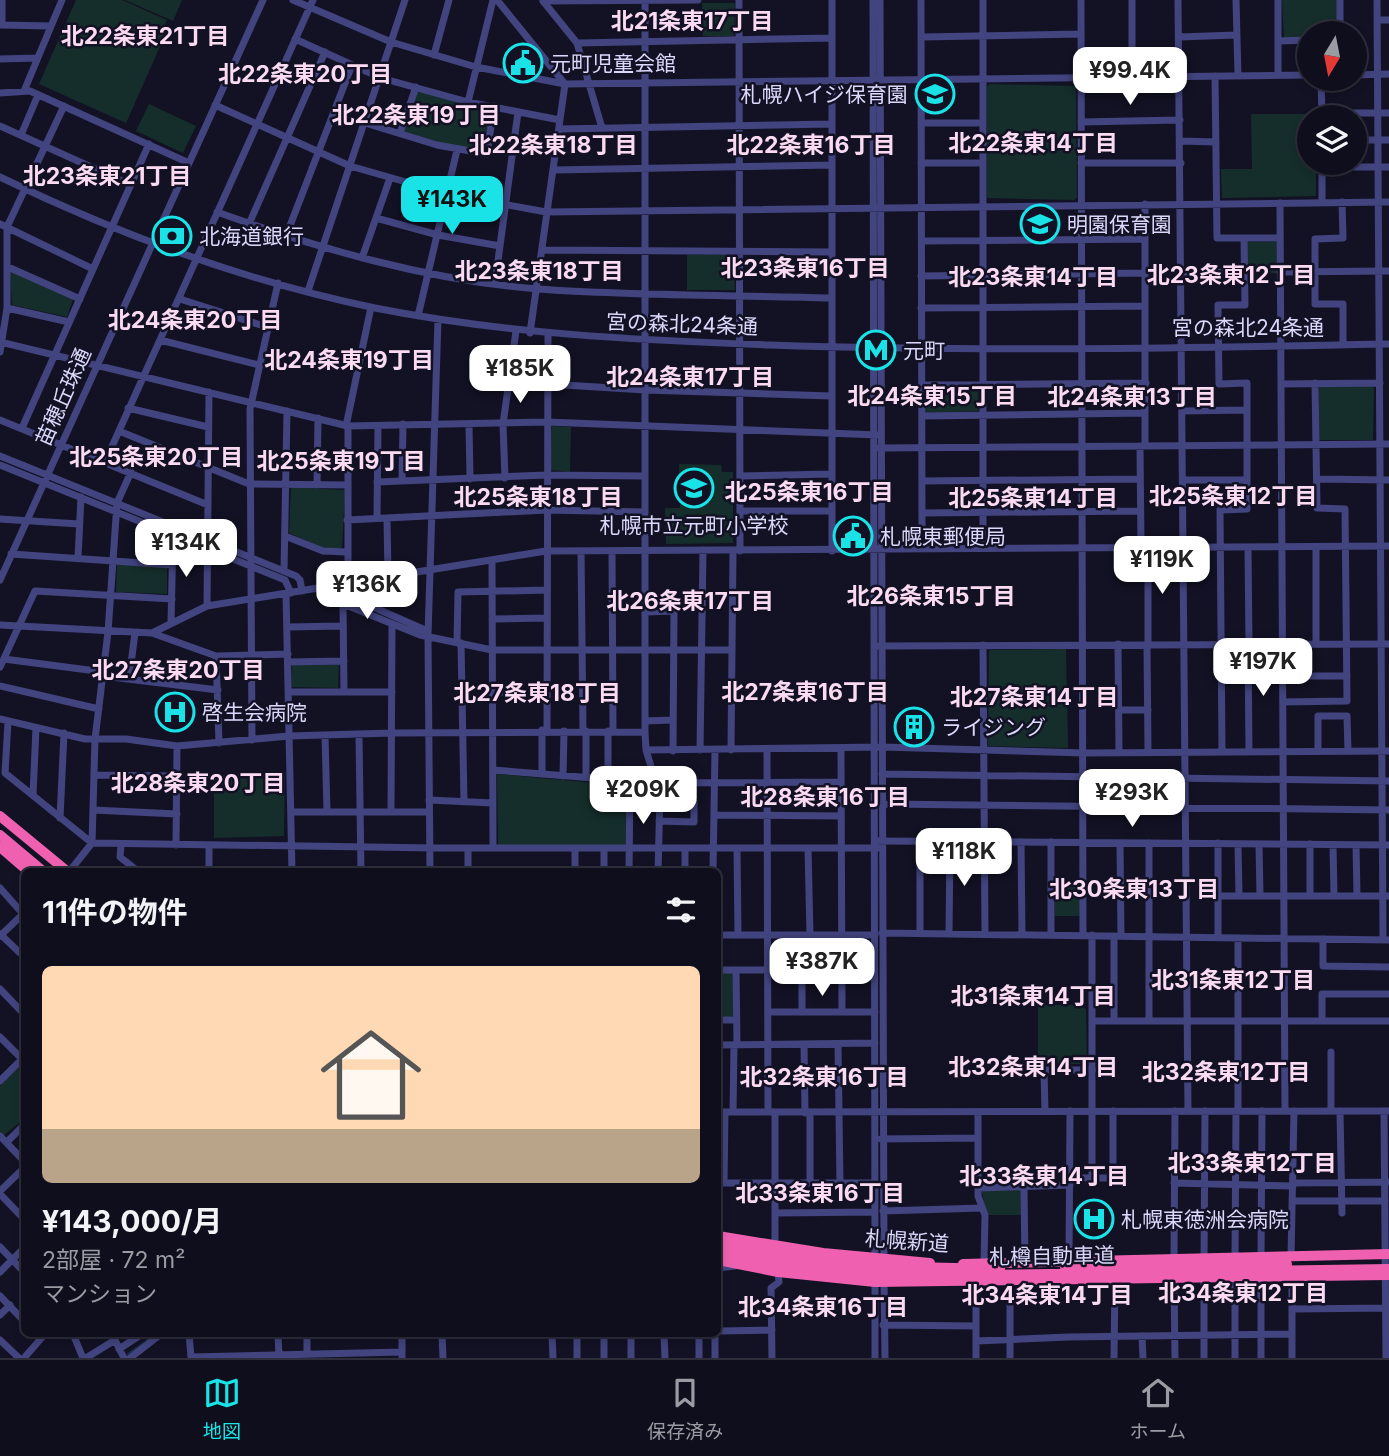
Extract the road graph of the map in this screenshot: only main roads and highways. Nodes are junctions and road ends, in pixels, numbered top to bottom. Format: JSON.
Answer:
{"nodes":[{"id":1,"x":0,"y":816,"type":"edge"},
{"id":2,"x":0,"y":824,"type":"edge"},
{"id":3,"x":0,"y":835,"type":"edge"},
{"id":4,"x":0,"y":847,"type":"edge"},
{"id":5,"x":24,"y":868,"type":"edge"},
{"id":6,"x":39,"y":868,"type":"edge"},
{"id":7,"x":53,"y":868,"type":"edge"},
{"id":8,"x":63,"y":868,"type":"edge"},
{"id":9,"x":721,"y":1237,"type":"edge"},
{"id":10,"x":721,"y":1245,"type":"edge"},
{"id":11,"x":721,"y":1253,"type":"edge"},
{"id":12,"x":1388,"y":1257,"type":"edge"},
{"id":13,"x":721,"y":1261,"type":"edge"},
{"id":14,"x":1388,"y":1273,"type":"edge"}],
"edges":[{"from":1,"to":8,"type":"highway"},
{"from":2,"to":7,"type":"highway"},
{"from":3,"to":6,"type":"highway"},
{"from":4,"to":5,"type":"highway"},
{"from":9,"to":12,"type":"highway","name":"札幌新道"},
{"from":10,"to":12,"type":"highway","name":"札樽自動車道","bridge":true},
{"from":11,"to":14,"type":"highway","name":"札樽自動車道","bridge":true},
{"from":13,"to":14,"type":"highway","name":"札幌新道"}]}
